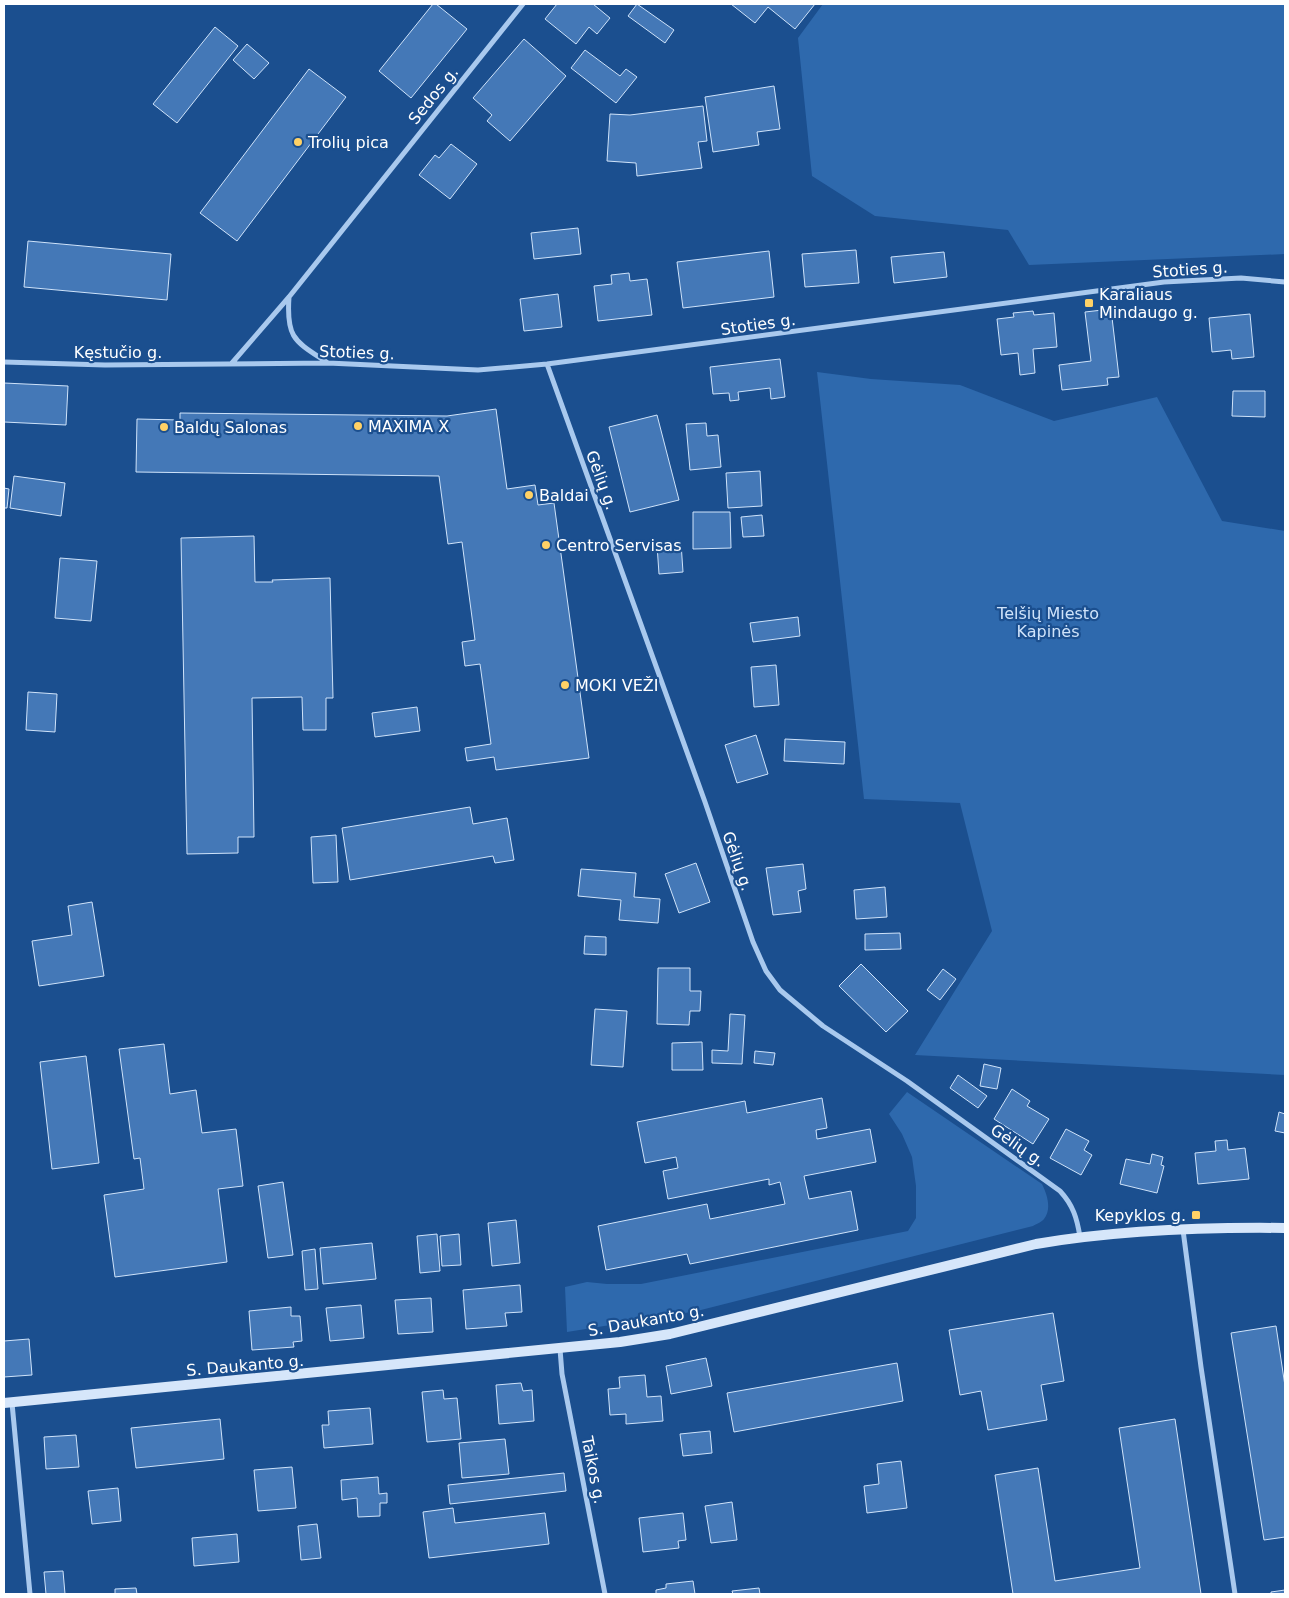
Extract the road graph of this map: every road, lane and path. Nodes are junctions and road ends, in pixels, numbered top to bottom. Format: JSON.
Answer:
{"nodes":[{"id":1,"x":522,"y":4,"type":"edge"},
{"id":2,"x":1285,"y":282,"type":"edge"},
{"id":3,"x":289,"y":297,"type":"junction"},
{"id":4,"x":4,"y":362,"type":"edge"},
{"id":5,"x":232,"y":363,"type":"junction"},
{"id":6,"x":328,"y":363,"type":"junction"},
{"id":7,"x":547,"y":364,"type":"junction"},
{"id":8,"x":1285,"y":1228,"type":"edge"},
{"id":9,"x":1182,"y":1229,"type":"junction"},
{"id":10,"x":1080,"y":1236,"type":"junction"},
{"id":11,"x":560,"y":1349,"type":"junction"},
{"id":12,"x":8,"y":1402,"type":"edge"},
{"id":13,"x":30,"y":1594,"type":"edge"},
{"id":14,"x":605,"y":1594,"type":"edge"},
{"id":15,"x":1235,"y":1594,"type":"edge"}],
"edges":[{"from":1,"to":3,"type":"street","name":"Sedos g."},
{"from":2,"to":7,"type":"street","name":"Stoties g."},
{"from":3,"to":5,"type":"street","name":"Sedos g."},
{"from":3,"to":6,"type":"street"},
{"from":4,"to":5,"type":"street","name":"Kęstučio g."},
{"from":5,"to":6,"type":"street","name":"Stoties g."},
{"from":6,"to":7,"type":"street","name":"Stoties g."},
{"from":7,"to":10,"type":"street","name":"Gėlių g."},
{"from":8,"to":9,"type":"main road","name":"S. Daukanto g."},
{"from":9,"to":10,"type":"main road","name":"S. Daukanto g."},
{"from":9,"to":15,"type":"street"},
{"from":10,"to":11,"type":"main road","name":"S. Daukanto g."},
{"from":11,"to":12,"type":"main road","name":"S. Daukanto g."},
{"from":11,"to":14,"type":"street","name":"Taikos g."},
{"from":12,"to":13,"type":"street"}]}
